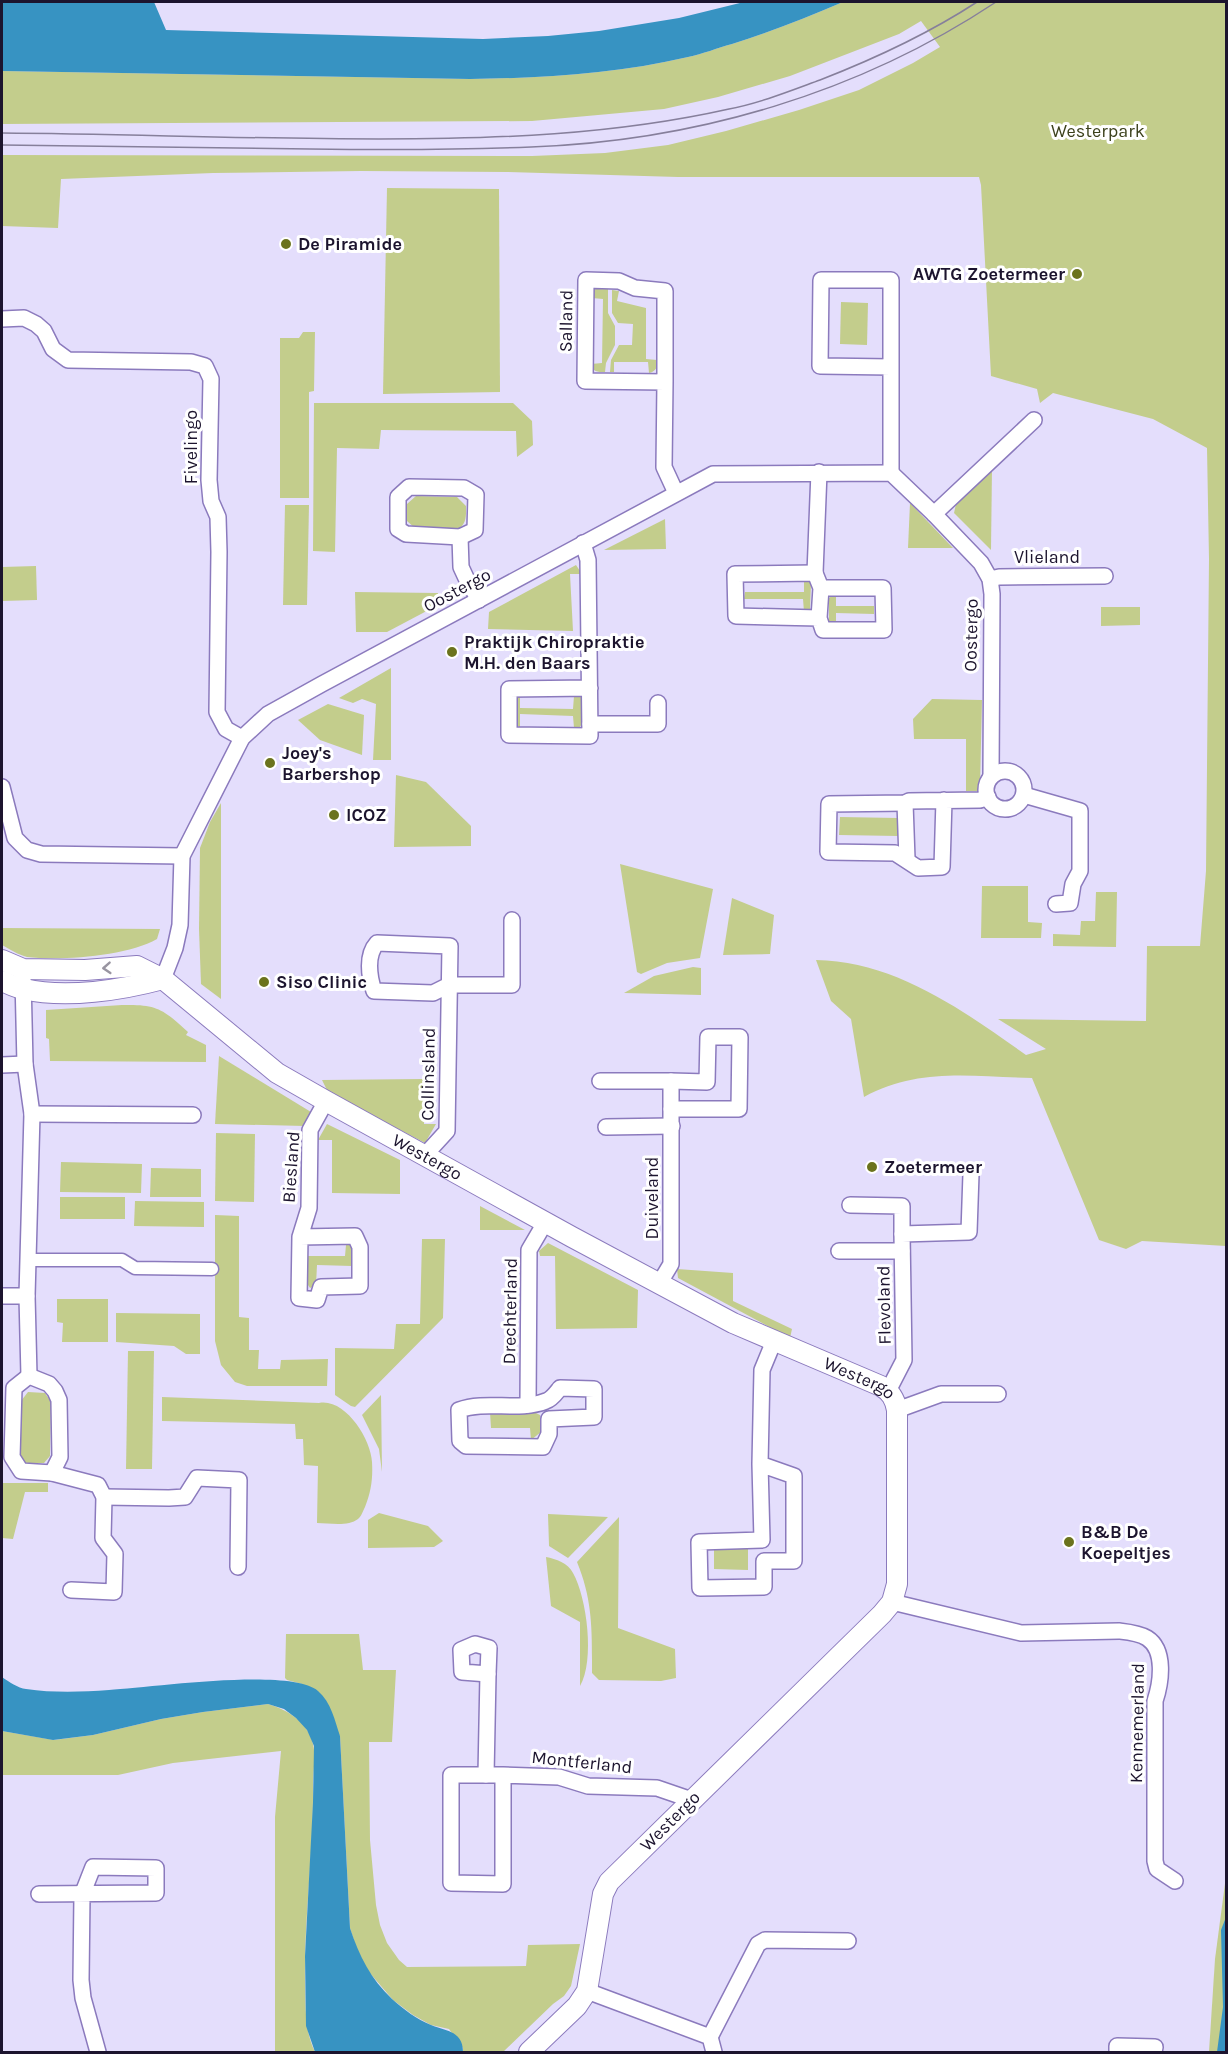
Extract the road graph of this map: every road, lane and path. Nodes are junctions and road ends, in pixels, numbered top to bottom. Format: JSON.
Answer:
{"nodes":[{"id":1,"x":2,"y":319,"type":"edge"},
{"id":2,"x":891,"y":367,"type":"junction"},
{"id":3,"x":665,"y":382,"type":"junction"},
{"id":4,"x":1034,"y":420,"type":"dead end"},
{"id":5,"x":819,"y":472,"type":"junction"},
{"id":6,"x":891,"y":473,"type":"junction"},
{"id":7,"x":676,"y":493,"type":"junction"},
{"id":8,"x":934,"y":513,"type":"junction"},
{"id":9,"x":460,"y":537,"type":"junction"},
{"id":10,"x":583,"y":543,"type":"junction"},
{"id":11,"x":815,"y":573,"type":"junction"},
{"id":12,"x":1105,"y":576,"type":"dead end"},
{"id":13,"x":990,"y":579,"type":"junction"},
{"id":14,"x":821,"y":588,"type":"junction"},
{"id":15,"x":479,"y":600,"type":"junction"},
{"id":16,"x":819,"y":618,"type":"junction"},
{"id":17,"x":590,"y":688,"type":"junction"},
{"id":18,"x":658,"y":703,"type":"dead end"},
{"id":19,"x":590,"y":724,"type":"junction"},
{"id":20,"x":242,"y":738,"type":"junction"},
{"id":21,"x":991,"y":777,"type":"junction"},
{"id":22,"x":2,"y":787,"type":"edge"},
{"id":23,"x":1024,"y":795,"type":"junction"},
{"id":24,"x":988,"y":797,"type":"junction"},
{"id":25,"x":944,"y":800,"type":"junction"},
{"id":26,"x":905,"y":803,"type":"junction"},
{"id":27,"x":182,"y":856,"type":"junction"},
{"id":28,"x":907,"y":859,"type":"junction"},
{"id":29,"x":1056,"y":904,"type":"dead end"},
{"id":30,"x":512,"y":920,"type":"dead end"},
{"id":31,"x":2,"y":960,"type":"edge"},
{"id":32,"x":23,"y":969,"type":"junction"},
{"id":33,"x":163,"y":979,"type":"junction"},
{"id":34,"x":2,"y":981,"type":"edge"},
{"id":35,"x":449,"y":985,"type":"junction"},
{"id":36,"x":23,"y":989,"type":"junction"},
{"id":37,"x":2,"y":1065,"type":"edge"},
{"id":38,"x":25,"y":1065,"type":"junction"},
{"id":39,"x":671,"y":1081,"type":"junction"},
{"id":40,"x":600,"y":1082,"type":"dead end"},
{"id":41,"x":326,"y":1101,"type":"junction"},
{"id":42,"x":671,"y":1109,"type":"junction"},
{"id":43,"x":32,"y":1114,"type":"junction"},
{"id":44,"x":193,"y":1115,"type":"dead end"},
{"id":45,"x":672,"y":1126,"type":"junction"},
{"id":46,"x":606,"y":1127,"type":"dead end"},
{"id":47,"x":425,"y":1155,"type":"junction"},
{"id":48,"x":970,"y":1174,"type":"dead end"},
{"id":49,"x":850,"y":1205,"type":"dead end"},
{"id":50,"x":546,"y":1221,"type":"junction"},
{"id":51,"x":902,"y":1234,"type":"junction"},
{"id":52,"x":300,"y":1237,"type":"junction"},
{"id":53,"x":839,"y":1251,"type":"dead end"},
{"id":54,"x":902,"y":1251,"type":"junction"},
{"id":55,"x":28,"y":1260,"type":"junction"},
{"id":56,"x":212,"y":1269,"type":"dead end"},
{"id":57,"x":659,"y":1284,"type":"junction"},
{"id":58,"x":2,"y":1296,"type":"edge"},
{"id":59,"x":27,"y":1296,"type":"junction"},
{"id":60,"x":774,"y":1341,"type":"junction"},
{"id":61,"x":29,"y":1376,"type":"junction"},
{"id":62,"x":888,"y":1390,"type":"junction"},
{"id":63,"x":998,"y":1394,"type":"dead end"},
{"id":64,"x":549,"y":1401,"type":"junction"},
{"id":65,"x":528,"y":1405,"type":"junction"},
{"id":66,"x":897,"y":1410,"type":"junction"},
{"id":67,"x":549,"y":1419,"type":"junction"},
{"id":68,"x":760,"y":1464,"type":"junction"},
{"id":69,"x":52,"y":1473,"type":"junction"},
{"id":70,"x":104,"y":1497,"type":"junction"},
{"id":71,"x":762,"y":1540,"type":"junction"},
{"id":72,"x":764,"y":1561,"type":"junction"},
{"id":73,"x":238,"y":1567,"type":"dead end"},
{"id":74,"x":71,"y":1590,"type":"dead end"},
{"id":75,"x":892,"y":1602,"type":"junction"},
{"id":76,"x":488,"y":1674,"type":"dead end"},
{"id":77,"x":486,"y":1775,"type":"junction"},
{"id":78,"x":503,"y":1775,"type":"junction"},
{"id":79,"x":692,"y":1800,"type":"junction"},
{"id":80,"x":1175,"y":1881,"type":"dead end"},
{"id":81,"x":39,"y":1894,"type":"dead end"},
{"id":82,"x":82,"y":1895,"type":"junction"},
{"id":83,"x":848,"y":1941,"type":"dead end"},
{"id":84,"x":587,"y":1991,"type":"junction"},
{"id":85,"x":710,"y":2037,"type":"junction"},
{"id":86,"x":98,"y":2052,"type":"edge"},
{"id":87,"x":529,"y":2052,"type":"edge"},
{"id":88,"x":714,"y":2052,"type":"edge"},
{"id":89,"x":1117,"y":2052,"type":"edge"},
{"id":90,"x":1155,"y":2052,"type":"edge"}],
"edges":[{"from":1,"to":20,"type":"street","name":"Fivelingo"},
{"from":2,"to":2,"type":"street"},
{"from":2,"to":6,"type":"street"},
{"from":3,"to":3,"type":"street","name":"Salland"},
{"from":3,"to":7,"type":"street","name":"Salland"},
{"from":4,"to":8,"type":"street"},
{"from":5,"to":6,"type":"street","name":"Oostergo"},
{"from":5,"to":7,"type":"street","name":"Oostergo"},
{"from":5,"to":11,"type":"street"},
{"from":6,"to":8,"type":"street","name":"Oostergo"},
{"from":7,"to":10,"type":"street","name":"Oostergo"},
{"from":8,"to":13,"type":"street","name":"Oostergo"},
{"from":9,"to":9,"type":"street"},
{"from":9,"to":15,"type":"street"},
{"from":10,"to":15,"type":"street","name":"Oostergo"},
{"from":10,"to":17,"type":"street"},
{"from":11,"to":14,"type":"street"},
{"from":11,"to":16,"type":"street"},
{"from":12,"to":13,"type":"street","name":"Vlieland"},
{"from":13,"to":21,"type":"street","name":"Oostergo"},
{"from":14,"to":16,"type":"street"},
{"from":14,"to":16,"type":"street"},
{"from":15,"to":20,"type":"street","name":"Oostergo"},
{"from":17,"to":19,"type":"street"},
{"from":17,"to":19,"type":"street"},
{"from":18,"to":19,"type":"street"},
{"from":20,"to":27,"type":"street","name":"Oostergo"},
{"from":21,"to":23,"type":"street"},
{"from":21,"to":24,"type":"street"},
{"from":22,"to":27,"type":"street"},
{"from":23,"to":24,"type":"street"},
{"from":23,"to":29,"type":"street"},
{"from":24,"to":25,"type":"street"},
{"from":25,"to":26,"type":"street"},
{"from":25,"to":28,"type":"street"},
{"from":26,"to":28,"type":"street"},
{"from":26,"to":28,"type":"street"},
{"from":27,"to":33,"type":"street","name":"Oostergo"},
{"from":30,"to":35,"type":"street","name":"Collinsland"},
{"from":31,"to":32,"type":"street","name":"Westergo"},
{"from":33,"to":32,"type":"street","name":"Westergo","one_way":true},
{"from":32,"to":36,"type":"street"},
{"from":33,"to":36,"type":"street"},
{"from":33,"to":41,"type":"street","name":"Westergo"},
{"from":34,"to":36,"type":"street"},
{"from":35,"to":35,"type":"street","name":"Collinsland"},
{"from":35,"to":47,"type":"street","name":"Collinsland"},
{"from":36,"to":38,"type":"street"},
{"from":37,"to":38,"type":"street"},
{"from":38,"to":43,"type":"street"},
{"from":39,"to":40,"type":"street"},
{"from":39,"to":42,"type":"street","name":"Duiveland"},
{"from":39,"to":42,"type":"street"},
{"from":41,"to":47,"type":"street","name":"Westergo"},
{"from":41,"to":52,"type":"street","name":"Biesland"},
{"from":42,"to":45,"type":"street","name":"Duiveland"},
{"from":43,"to":44,"type":"street"},
{"from":43,"to":55,"type":"street"},
{"from":45,"to":46,"type":"street"},
{"from":45,"to":57,"type":"street","name":"Duiveland"},
{"from":47,"to":50,"type":"street","name":"Westergo"},
{"from":48,"to":51,"type":"street"},
{"from":49,"to":51,"type":"street","name":"Flevoland"},
{"from":50,"to":57,"type":"street","name":"Westergo"},
{"from":50,"to":65,"type":"street","name":"Drechterland"},
{"from":51,"to":54,"type":"street","name":"Flevoland"},
{"from":52,"to":52,"type":"street","name":"Biesland"},
{"from":53,"to":54,"type":"street","name":"Flevoland"},
{"from":54,"to":62,"type":"street","name":"Flevoland"},
{"from":55,"to":56,"type":"street"},
{"from":55,"to":59,"type":"street"},
{"from":57,"to":60,"type":"street","name":"Westergo"},
{"from":58,"to":59,"type":"street"},
{"from":59,"to":61,"type":"street"},
{"from":60,"to":62,"type":"street","name":"Westergo"},
{"from":60,"to":68,"type":"street"},
{"from":61,"to":69,"type":"street"},
{"from":61,"to":69,"type":"street"},
{"from":62,"to":66,"type":"street","name":"Westergo"},
{"from":63,"to":66,"type":"street"},
{"from":64,"to":65,"type":"street"},
{"from":64,"to":67,"type":"street"},
{"from":64,"to":67,"type":"street"},
{"from":65,"to":67,"type":"street"},
{"from":66,"to":75,"type":"street","name":"Westergo"},
{"from":68,"to":71,"type":"street"},
{"from":68,"to":72,"type":"street"},
{"from":69,"to":70,"type":"street"},
{"from":70,"to":73,"type":"street"},
{"from":70,"to":74,"type":"street"},
{"from":71,"to":72,"type":"street"},
{"from":71,"to":72,"type":"street"},
{"from":75,"to":79,"type":"street","name":"Westergo"},
{"from":75,"to":80,"type":"street","name":"Kennemerland"},
{"from":76,"to":77,"type":"street"},
{"from":77,"to":78,"type":"street","name":"Montferland"},
{"from":77,"to":78,"type":"street","name":"Montferland"},
{"from":78,"to":79,"type":"street","name":"Montferland"},
{"from":79,"to":84,"type":"street","name":"Westergo"},
{"from":81,"to":82,"type":"street"},
{"from":82,"to":82,"type":"street"},
{"from":82,"to":86,"type":"street"},
{"from":83,"to":85,"type":"street"},
{"from":84,"to":85,"type":"street"},
{"from":84,"to":87,"type":"street","name":"Westergo"},
{"from":85,"to":88,"type":"street"},
{"from":89,"to":90,"type":"street"}]}
